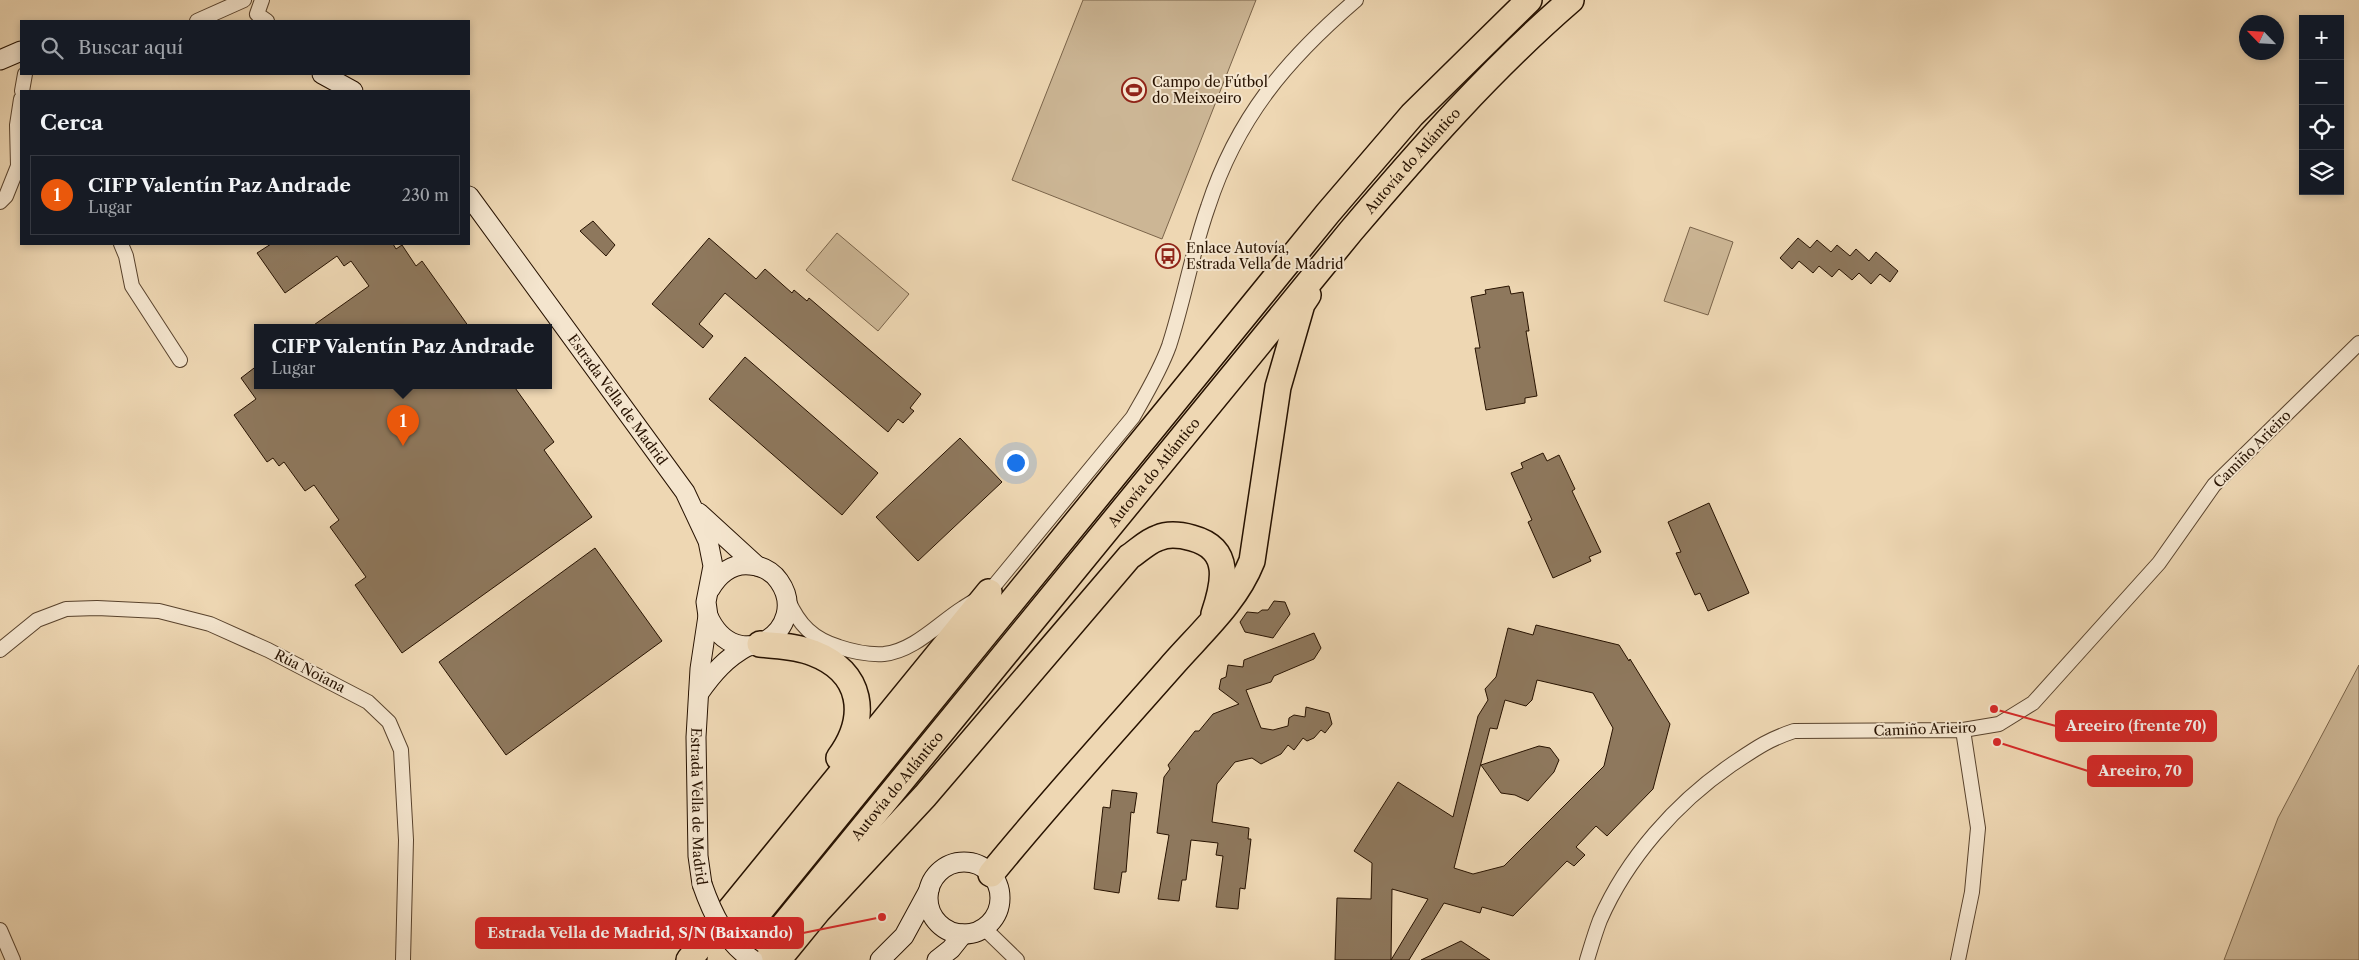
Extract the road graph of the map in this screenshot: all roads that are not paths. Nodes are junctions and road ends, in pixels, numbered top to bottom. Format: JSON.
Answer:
{"nodes":[{"id":1,"x":244,"y":0,"type":"edge"},
{"id":2,"x":262,"y":0,"type":"edge"},
{"id":3,"x":1356,"y":0,"type":"edge"},
{"id":4,"x":1529,"y":0,"type":"edge"},
{"id":5,"x":1571,"y":0,"type":"edge"},
{"id":6,"x":230,"y":7,"type":"junction"},
{"id":7,"x":258,"y":19,"type":"edge"},
{"id":8,"x":199,"y":20,"type":"edge"},
{"id":9,"x":224,"y":20,"type":"edge"},
{"id":10,"x":20,"y":51,"type":"edge"},
{"id":11,"x":0,"y":60,"type":"edge"},
{"id":12,"x":25,"y":75,"type":"edge"},
{"id":13,"x":324,"y":75,"type":"edge"},
{"id":14,"x":22,"y":90,"type":"edge"},
{"id":15,"x":351,"y":90,"type":"edge"},
{"id":16,"x":20,"y":108,"type":"edge"},
{"id":17,"x":20,"y":168,"type":"edge"},
{"id":18,"x":470,"y":197,"type":"edge"},
{"id":19,"x":0,"y":202,"type":"edge"},
{"id":20,"x":1351,"y":231,"type":"junction"},
{"id":21,"x":121,"y":245,"type":"edge"},
{"id":22,"x":2359,"y":342,"type":"edge"},
{"id":23,"x":180,"y":360,"type":"dead end"},
{"id":24,"x":694,"y":509,"type":"junction"},
{"id":25,"x":757,"y":566,"type":"junction"},
{"id":26,"x":710,"y":589,"type":"junction"},
{"id":27,"x":989,"y":592,"type":"junction"},
{"id":28,"x":786,"y":597,"type":"junction"},
{"id":29,"x":708,"y":616,"type":"junction"},
{"id":30,"x":1212,"y":621,"type":"junction"},
{"id":31,"x":754,"y":645,"type":"junction"},
{"id":32,"x":0,"y":650,"type":"edge"},
{"id":33,"x":699,"y":694,"type":"junction"},
{"id":34,"x":1963,"y":730,"type":"junction"},
{"id":35,"x":807,"y":816,"type":"junction"},
{"id":36,"x":991,"y":874,"type":"junction"},
{"id":37,"x":929,"y":890,"type":"junction"},
{"id":38,"x":984,"y":928,"type":"junction"},
{"id":39,"x":0,"y":930,"type":"edge"},
{"id":40,"x":963,"y":934,"type":"junction"},
{"id":41,"x":904,"y":936,"type":"junction"},
{"id":42,"x":13,"y":960,"type":"edge"},
{"id":43,"x":403,"y":960,"type":"edge"},
{"id":44,"x":689,"y":960,"type":"edge"},
{"id":45,"x":720,"y":960,"type":"edge"},
{"id":46,"x":754,"y":960,"type":"edge"},
{"id":47,"x":778,"y":960,"type":"edge"},
{"id":48,"x":880,"y":960,"type":"edge"},
{"id":49,"x":896,"y":960,"type":"edge"},
{"id":50,"x":937,"y":960,"type":"edge"},
{"id":51,"x":1017,"y":960,"type":"edge"},
{"id":52,"x":1587,"y":960,"type":"edge"},
{"id":53,"x":1958,"y":960,"type":"edge"}],
"edges":[{"from":1,"to":6,"type":"street"},
{"from":2,"to":7,"type":"street"},
{"from":3,"to":27,"type":"street"},
{"from":4,"to":45,"type":"highway","name":"Autovía do Atlántico"},
{"from":5,"to":20,"type":"highway","name":"Autovía do Atlántico"},
{"from":6,"to":8,"type":"street"},
{"from":6,"to":9,"type":"street"},
{"from":10,"to":11,"type":"main road"},
{"from":12,"to":14,"type":"street"},
{"from":13,"to":15,"type":"main road"},
{"from":16,"to":17,"type":"street"},
{"from":17,"to":19,"type":"street"},
{"from":18,"to":24,"type":"main road","name":"Estrada Vella de Madrid"},
{"from":20,"to":30,"type":"highway"},
{"from":20,"to":46,"type":"highway","name":"Autovía do Atlántico"},
{"from":21,"to":23,"type":"street"},
{"from":22,"to":34,"type":"street","name":"Camiño Arieiro"},
{"from":24,"to":25,"type":"main road","name":"Estrada Vella de Madrid"},
{"from":24,"to":26,"type":"main road","name":"Estrada Vella de Madrid"},
{"from":25,"to":26,"type":"main road"},
{"from":25,"to":28,"type":"main road","name":"Estrada Vella de Madrid"},
{"from":26,"to":29,"type":"main road","name":"Estrada Vella de Madrid"},
{"from":27,"to":28,"type":"street"},
{"from":27,"to":35,"type":"highway"},
{"from":28,"to":31,"type":"main road"},
{"from":29,"to":31,"type":"main road"},
{"from":29,"to":33,"type":"main road","name":"Estrada Vella de Madrid"},
{"from":30,"to":36,"type":"highway"},
{"from":30,"to":47,"type":"highway"},
{"from":31,"to":33,"type":"main road"},
{"from":31,"to":35,"type":"highway"},
{"from":32,"to":43,"type":"street","name":"Rúa Noiana"},
{"from":33,"to":46,"type":"main road","name":"Estrada Vella de Madrid","bridge":true},
{"from":34,"to":52,"type":"street","name":"Camiño Arieiro"},
{"from":34,"to":53,"type":"street"},
{"from":35,"to":44,"type":"highway"},
{"from":36,"to":37,"type":"main road"},
{"from":36,"to":38,"type":"main road"},
{"from":37,"to":40,"type":"main road"},
{"from":37,"to":41,"type":"main road"},
{"from":38,"to":40,"type":"main road"},
{"from":38,"to":51,"type":"street"},
{"from":39,"to":42,"type":"street"},
{"from":40,"to":50,"type":"main road"},
{"from":41,"to":48,"type":"main road"},
{"from":41,"to":49,"type":"main road"}]}
